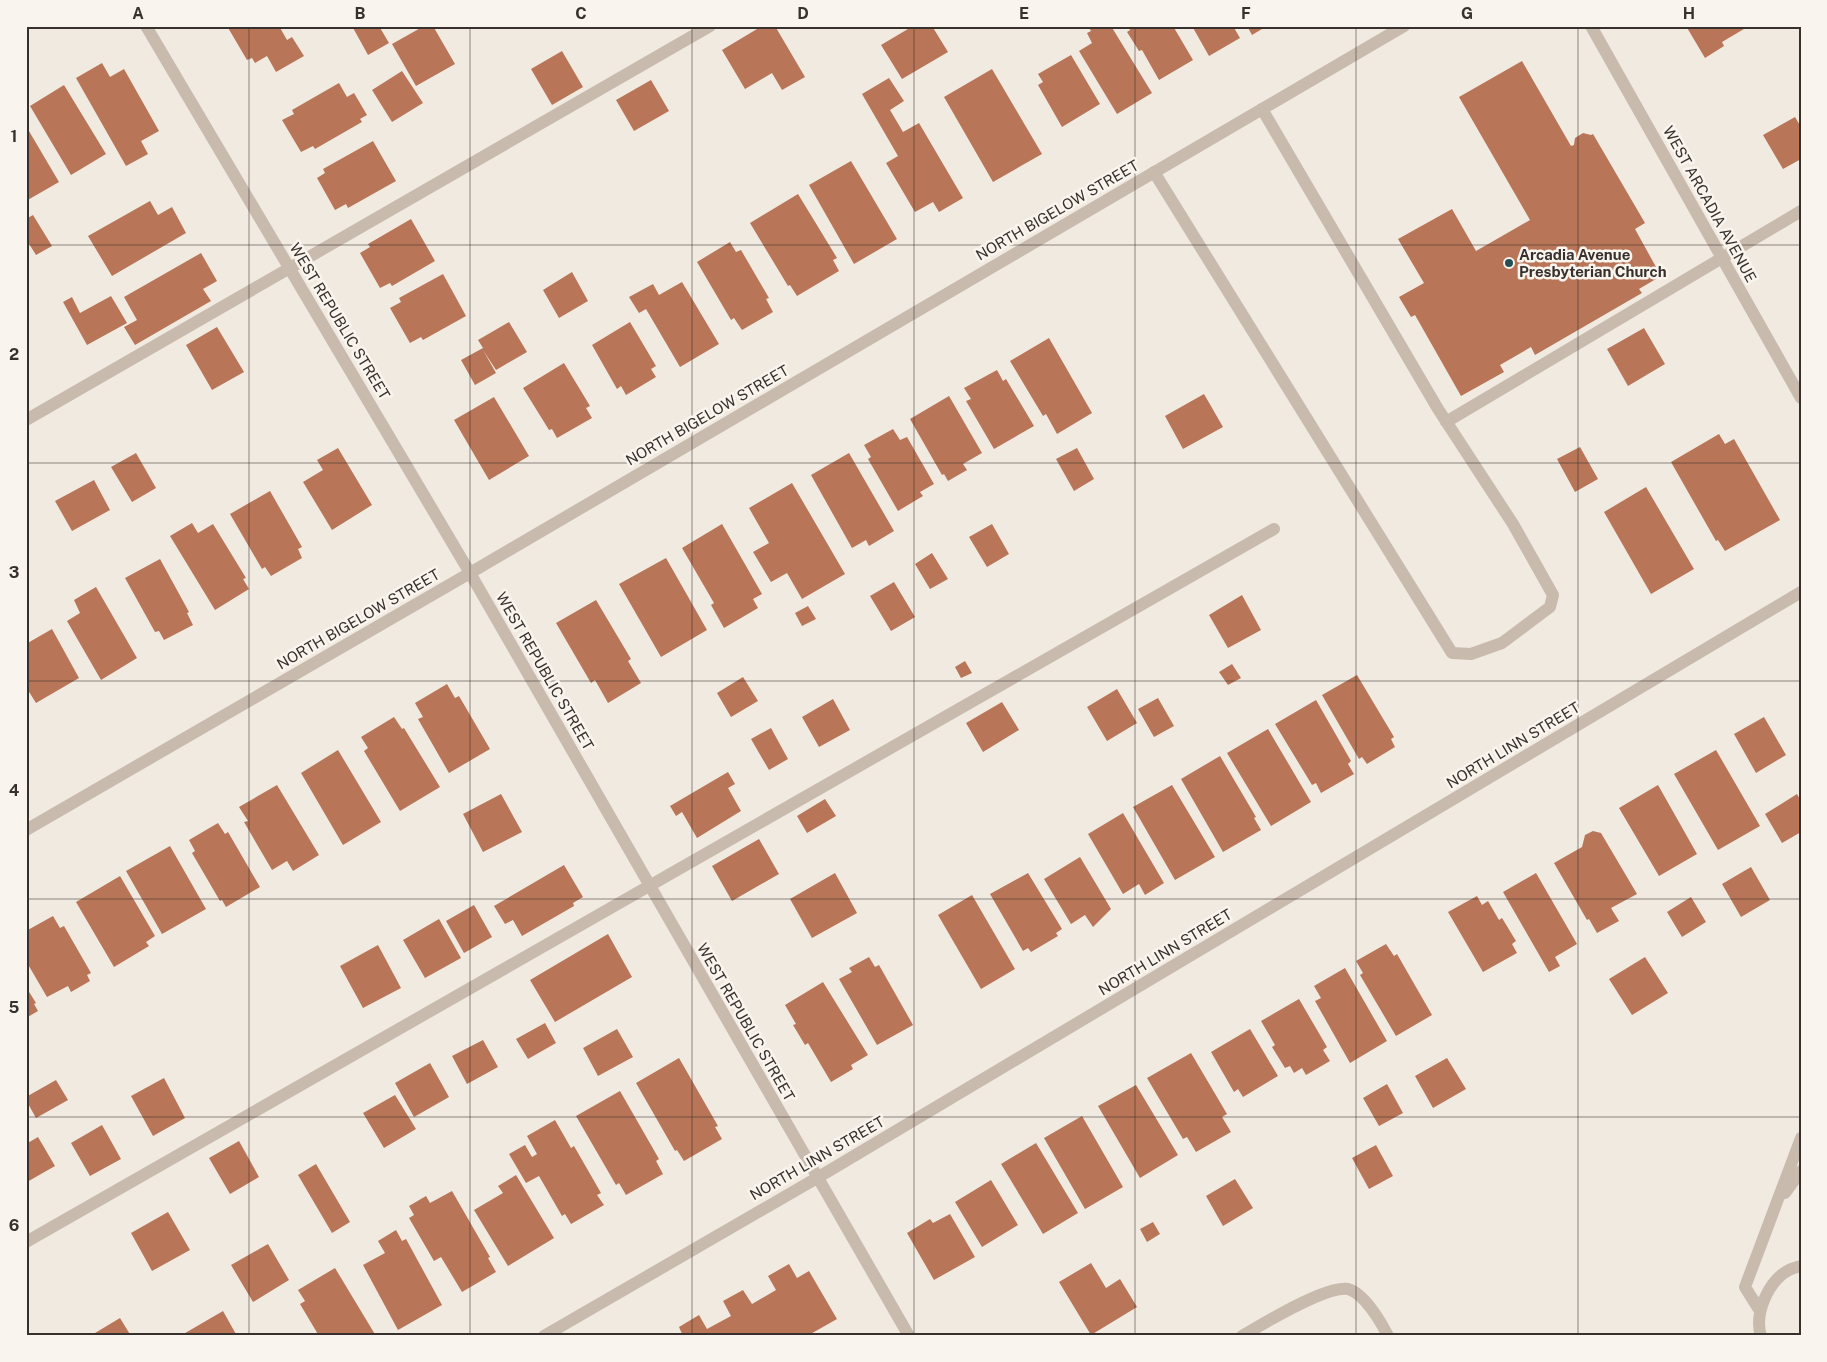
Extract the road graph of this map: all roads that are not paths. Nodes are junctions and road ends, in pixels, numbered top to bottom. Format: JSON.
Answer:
{"nodes":[{"id":1,"x":146,"y":26,"type":"edge"},
{"id":2,"x":710,"y":26,"type":"edge"},
{"id":3,"x":1404,"y":26,"type":"edge"},
{"id":4,"x":1590,"y":26,"type":"edge"},
{"id":5,"x":1262,"y":109,"type":"junction"},
{"id":6,"x":1154,"y":172,"type":"junction"},
{"id":7,"x":1801,"y":211,"type":"edge"},
{"id":8,"x":1721,"y":257,"type":"junction"},
{"id":9,"x":290,"y":268,"type":"junction"},
{"id":10,"x":1801,"y":398,"type":"edge"},
{"id":11,"x":26,"y":420,"type":"edge"},
{"id":12,"x":1446,"y":422,"type":"junction"},
{"id":13,"x":1274,"y":529,"type":"dead end"},
{"id":14,"x":470,"y":573,"type":"junction"},
{"id":15,"x":1801,"y":592,"type":"edge"},
{"id":16,"x":26,"y":830,"type":"edge"},
{"id":17,"x":649,"y":885,"type":"junction"},
{"id":18,"x":1801,"y":1138,"type":"edge"},
{"id":19,"x":1801,"y":1170,"type":"edge"},
{"id":20,"x":817,"y":1178,"type":"junction"},
{"id":21,"x":1773,"y":1212,"type":"junction"},
{"id":22,"x":27,"y":1241,"type":"edge"},
{"id":23,"x":1801,"y":1266,"type":"edge"},
{"id":24,"x":1760,"y":1311,"type":"junction"},
{"id":25,"x":544,"y":1336,"type":"edge"},
{"id":26,"x":909,"y":1336,"type":"edge"},
{"id":27,"x":1242,"y":1336,"type":"edge"},
{"id":28,"x":1388,"y":1336,"type":"edge"},
{"id":29,"x":1761,"y":1336,"type":"edge"}],
"edges":[{"from":1,"to":9,"type":"street","name":"WEST REPUBLIC STREET"},
{"from":2,"to":9,"type":"street"},
{"from":3,"to":5,"type":"street","name":"NORTH BIGELOW STREET"},
{"from":4,"to":8,"type":"street","name":"WEST ARCADIA AVENUE"},
{"from":5,"to":6,"type":"street","name":"NORTH BIGELOW STREET"},
{"from":5,"to":12,"type":"street"},
{"from":6,"to":12,"type":"street"},
{"from":6,"to":14,"type":"street","name":"NORTH BIGELOW STREET"},
{"from":7,"to":8,"type":"street"},
{"from":8,"to":10,"type":"street","name":"WEST ARCADIA AVENUE"},
{"from":8,"to":12,"type":"street"},
{"from":9,"to":11,"type":"street"},
{"from":9,"to":14,"type":"street","name":"WEST REPUBLIC STREET"},
{"from":13,"to":17,"type":"street"},
{"from":14,"to":16,"type":"street","name":"NORTH BIGELOW STREET"},
{"from":14,"to":17,"type":"street","name":"WEST REPUBLIC STREET"},
{"from":15,"to":20,"type":"street","name":"NORTH LINN STREET"},
{"from":17,"to":20,"type":"street","name":"WEST REPUBLIC STREET"},
{"from":17,"to":22,"type":"street"},
{"from":18,"to":21,"type":"street"},
{"from":19,"to":21,"type":"street"},
{"from":20,"to":25,"type":"street","name":"NORTH LINN STREET"},
{"from":20,"to":26,"type":"street","name":"WEST REPUBLIC STREET"},
{"from":21,"to":24,"type":"street"},
{"from":23,"to":24,"type":"street"},
{"from":24,"to":29,"type":"street"},
{"from":27,"to":28,"type":"street"}]}
